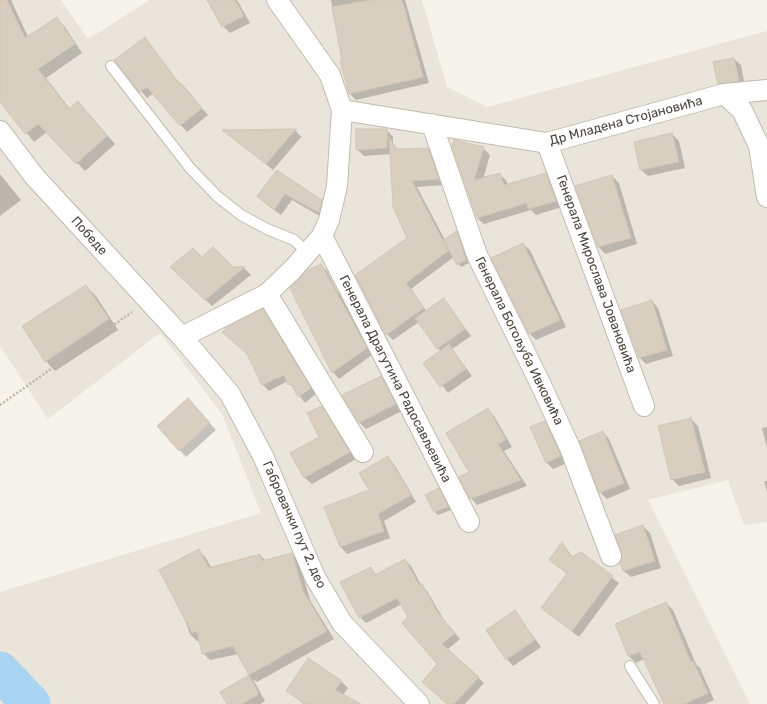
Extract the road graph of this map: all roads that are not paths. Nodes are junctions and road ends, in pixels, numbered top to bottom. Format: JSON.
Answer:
{"nodes":[{"id":1,"x":277,"y":0,"type":"edge"},
{"id":2,"x":111,"y":66,"type":"dead end"},
{"id":3,"x":767,"y":90,"type":"edge"},
{"id":4,"x":724,"y":94,"type":"junction"},
{"id":5,"x":342,"y":110,"type":"junction"},
{"id":6,"x":432,"y":124,"type":"junction"},
{"id":7,"x":0,"y":131,"type":"edge"},
{"id":8,"x":547,"y":143,"type":"junction"},
{"id":9,"x":767,"y":197,"type":"edge"},
{"id":10,"x":322,"y":236,"type":"junction"},
{"id":11,"x":307,"y":252,"type":"junction"},
{"id":12,"x":267,"y":294,"type":"junction"},
{"id":13,"x":182,"y":337,"type":"junction"},
{"id":14,"x":644,"y":406,"type":"dead end"},
{"id":15,"x":363,"y":452,"type":"dead end"},
{"id":16,"x":469,"y":522,"type":"dead end"},
{"id":17,"x":611,"y":556,"type":"dead end"},
{"id":18,"x":630,"y":666,"type":"dead end"},
{"id":19,"x":419,"y":704,"type":"edge"},
{"id":20,"x":654,"y":704,"type":"edge"}],
"edges":[{"from":1,"to":5,"type":"street"},
{"from":2,"to":11,"type":"lane"},
{"from":3,"to":4,"type":"street","name":"Др Младена Стојановића"},
{"from":4,"to":8,"type":"street","name":"Др Младена Стојановића"},
{"from":4,"to":9,"type":"street"},
{"from":5,"to":6,"type":"street","name":"Др Младена Стојановића"},
{"from":5,"to":10,"type":"street"},
{"from":6,"to":8,"type":"street","name":"Др Младена Стојановића"},
{"from":6,"to":17,"type":"street","name":"Генерала Богољуба Ивковића"},
{"from":7,"to":13,"type":"street","name":"Победе"},
{"from":8,"to":14,"type":"street","name":"Генерала Мирослава Јовановића"},
{"from":10,"to":11,"type":"street"},
{"from":10,"to":16,"type":"street","name":"Генерала Драгутина Радосављевића"},
{"from":11,"to":12,"type":"street"},
{"from":12,"to":13,"type":"street"},
{"from":12,"to":15,"type":"street"},
{"from":13,"to":19,"type":"street","name":"Габровачки пут 2. део"},
{"from":18,"to":20,"type":"lane"}]}
